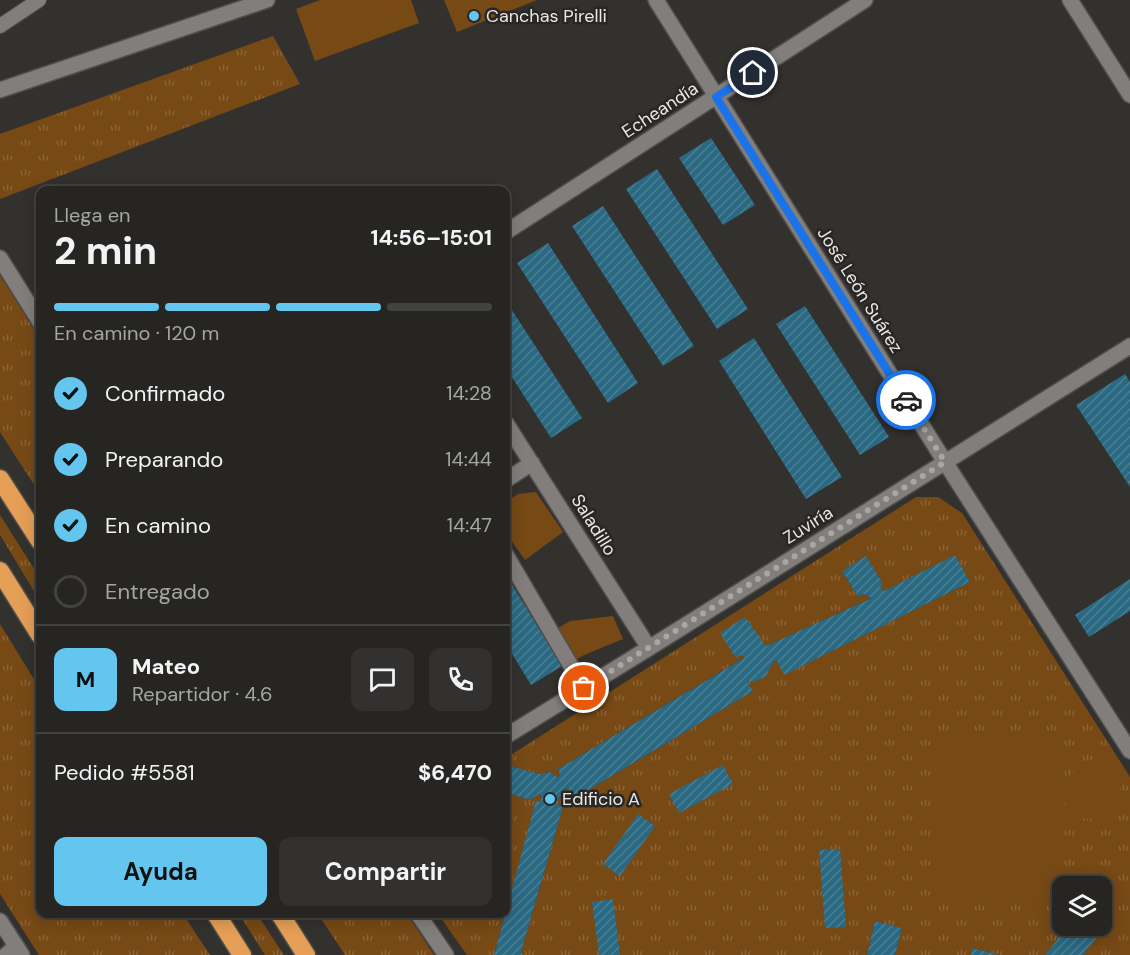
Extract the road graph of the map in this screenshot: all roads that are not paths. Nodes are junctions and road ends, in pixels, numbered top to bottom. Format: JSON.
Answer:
{"nodes":[{"id":1,"x":39,"y":0,"type":"edge"},
{"id":2,"x":267,"y":0,"type":"edge"},
{"id":3,"x":656,"y":0,"type":"edge"},
{"id":4,"x":865,"y":0,"type":"edge"},
{"id":5,"x":1070,"y":0,"type":"edge"},
{"id":6,"x":0,"y":26,"type":"edge"},
{"id":7,"x":0,"y":90,"type":"edge"},
{"id":8,"x":1130,"y":95,"type":"edge"},
{"id":9,"x":716,"y":97,"type":"junction"},
{"id":10,"x":510,"y":229,"type":"edge"},
{"id":11,"x":0,"y":258,"type":"edge"},
{"id":12,"x":36,"y":316,"type":"edge"},
{"id":13,"x":1130,"y":346,"type":"edge"},
{"id":14,"x":510,"y":429,"type":"edge"},
{"id":15,"x":945,"y":462,"type":"junction"},
{"id":16,"x":532,"y":464,"type":"junction"},
{"id":17,"x":510,"y":478,"type":"edge"},
{"id":18,"x":0,"y":479,"type":"edge"},
{"id":19,"x":36,"y":535,"type":"edge"},
{"id":20,"x":510,"y":562,"type":"edge"},
{"id":21,"x":0,"y":571,"type":"edge"},
{"id":22,"x":36,"y":630,"type":"edge"},
{"id":23,"x":649,"y":648,"type":"junction"},
{"id":24,"x":584,"y":688,"type":"junction"},
{"id":25,"x":510,"y":734,"type":"edge"},
{"id":26,"x":1130,"y":751,"type":"edge"},
{"id":27,"x":219,"y":918,"type":"edge"},
{"id":28,"x":283,"y":918,"type":"edge"},
{"id":29,"x":421,"y":918,"type":"edge"},
{"id":30,"x":0,"y":921,"type":"edge"},
{"id":31,"x":15,"y":952,"type":"edge"},
{"id":32,"x":242,"y":955,"type":"edge"},
{"id":33,"x":306,"y":955,"type":"edge"},
{"id":34,"x":447,"y":955,"type":"edge"}],
"edges":[{"from":1,"to":6,"type":"lane"},
{"from":2,"to":7,"type":"street"},
{"from":3,"to":9,"type":"street","name":"José León Suárez"},
{"from":4,"to":9,"type":"street","name":"Echeandía"},
{"from":5,"to":8,"type":"street"},
{"from":9,"to":10,"type":"street","name":"Echeandía"},
{"from":9,"to":15,"type":"street","name":"José León Suárez"},
{"from":11,"to":12,"type":"street"},
{"from":13,"to":15,"type":"street","name":"Zuviría"},
{"from":14,"to":16,"type":"street","name":"Saladillo"},
{"from":15,"to":23,"type":"street","name":"Zuviría"},
{"from":15,"to":26,"type":"street","name":"José León Suárez"},
{"from":16,"to":17,"type":"street"},
{"from":16,"to":23,"type":"street","name":"Saladillo"},
{"from":18,"to":19,"type":"highway"},
{"from":20,"to":24,"type":"street"},
{"from":21,"to":22,"type":"highway"},
{"from":23,"to":24,"type":"street","name":"Zuviría"},
{"from":24,"to":25,"type":"street","name":"Zuviría"},
{"from":27,"to":32,"type":"highway"},
{"from":28,"to":33,"type":"highway"},
{"from":29,"to":34,"type":"street"},
{"from":30,"to":31,"type":"street"}]}
